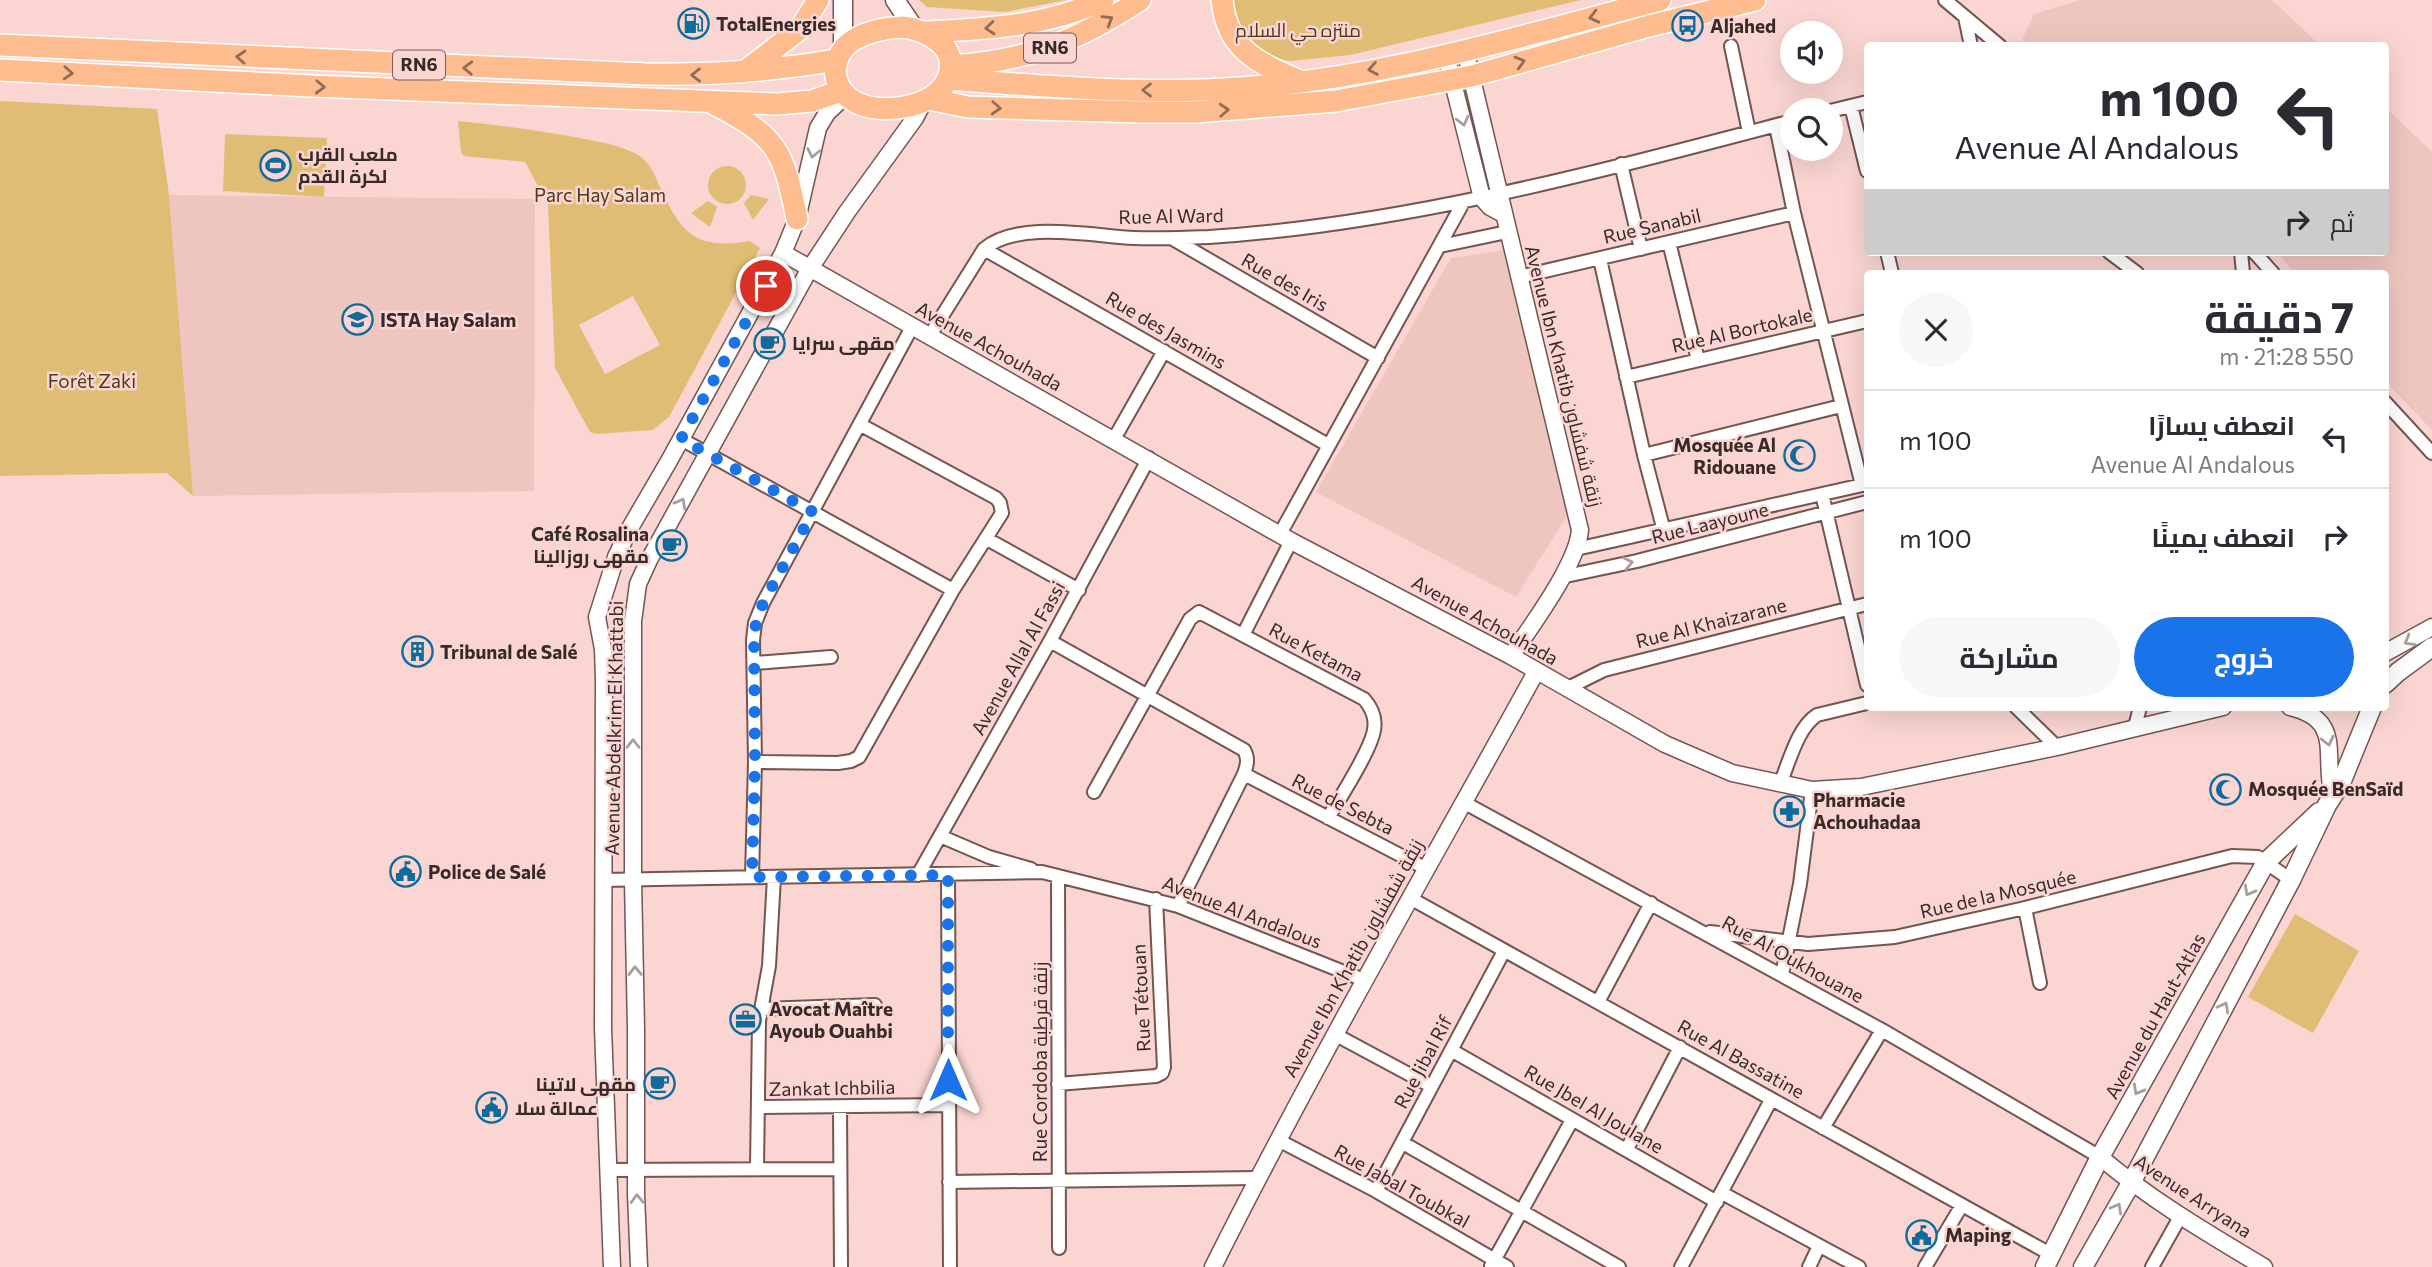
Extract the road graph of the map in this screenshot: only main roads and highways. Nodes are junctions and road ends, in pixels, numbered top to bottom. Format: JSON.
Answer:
{"nodes":[{"id":1,"x":818,"y":0,"type":"edge"},
{"id":2,"x":843,"y":0,"type":"edge"},
{"id":3,"x":895,"y":0,"type":"edge"},
{"id":4,"x":1103,"y":0,"type":"edge"},
{"id":5,"x":1140,"y":0,"type":"edge"},
{"id":6,"x":1222,"y":0,"type":"edge"},
{"id":7,"x":1660,"y":0,"type":"edge"},
{"id":8,"x":1755,"y":0,"type":"edge"},
{"id":9,"x":921,"y":30,"type":"junction"},
{"id":10,"x":0,"y":45,"type":"edge"},
{"id":11,"x":840,"y":55,"type":"junction"},
{"id":12,"x":0,"y":70,"type":"edge"},
{"id":13,"x":744,"y":72,"type":"junction"},
{"id":14,"x":949,"y":73,"type":"junction"},
{"id":15,"x":1302,"y":82,"type":"junction"},
{"id":16,"x":843,"y":93,"type":"junction"},
{"id":17,"x":927,"y":100,"type":"junction"},
{"id":18,"x":709,"y":101,"type":"junction"},
{"id":19,"x":797,"y":219,"type":"road end"},
{"id":20,"x":2432,"y":647,"type":"edge"},
{"id":21,"x":2389,"y":680,"type":"edge"},
{"id":22,"x":2371,"y":711,"type":"edge"},
{"id":23,"x":2330,"y":800,"type":"junction"},
{"id":24,"x":2049,"y":1261,"type":"edge"},
{"id":25,"x":2083,"y":1267,"type":"edge"}],
"edges":[{"from":1,"to":13,"type":"highway"},
{"from":2,"to":11,"type":"main road"},
{"from":3,"to":9,"type":"main road"},
{"from":4,"to":9,"type":"highway","number":"RN6","one_way":true},
{"from":14,"to":5,"type":"highway","number":"RN6","one_way":true},
{"from":6,"to":15,"type":"highway"},
{"from":7,"to":15,"type":"highway","one_way":true},
{"from":17,"to":8,"type":"highway","one_way":true},
{"from":9,"to":11,"type":"highway","number":"RN6"},
{"from":9,"to":14,"type":"highway"},
{"from":13,"to":10,"type":"highway","number":"RN6","one_way":true},
{"from":11,"to":13,"type":"highway","number":"RN6"},
{"from":11,"to":16,"type":"highway"},
{"from":12,"to":18,"type":"highway","number":"RN6","one_way":true},
{"from":15,"to":14,"type":"highway","one_way":true},
{"from":14,"to":17,"type":"highway"},
{"from":16,"to":17,"type":"highway"},
{"from":16,"to":18,"type":"highway","number":"RN6"},
{"from":18,"to":19,"type":"highway"},
{"from":20,"to":21,"type":"main road"},
{"from":22,"to":23,"type":"main road","name":"Avenue du Haut-Atlas"},
{"from":23,"to":24,"type":"main road","name":"Avenue du Haut-Atlas","one_way":true},
{"from":25,"to":23,"type":"main road","name":"Avenue du Haut-Atlas","one_way":true}]}
